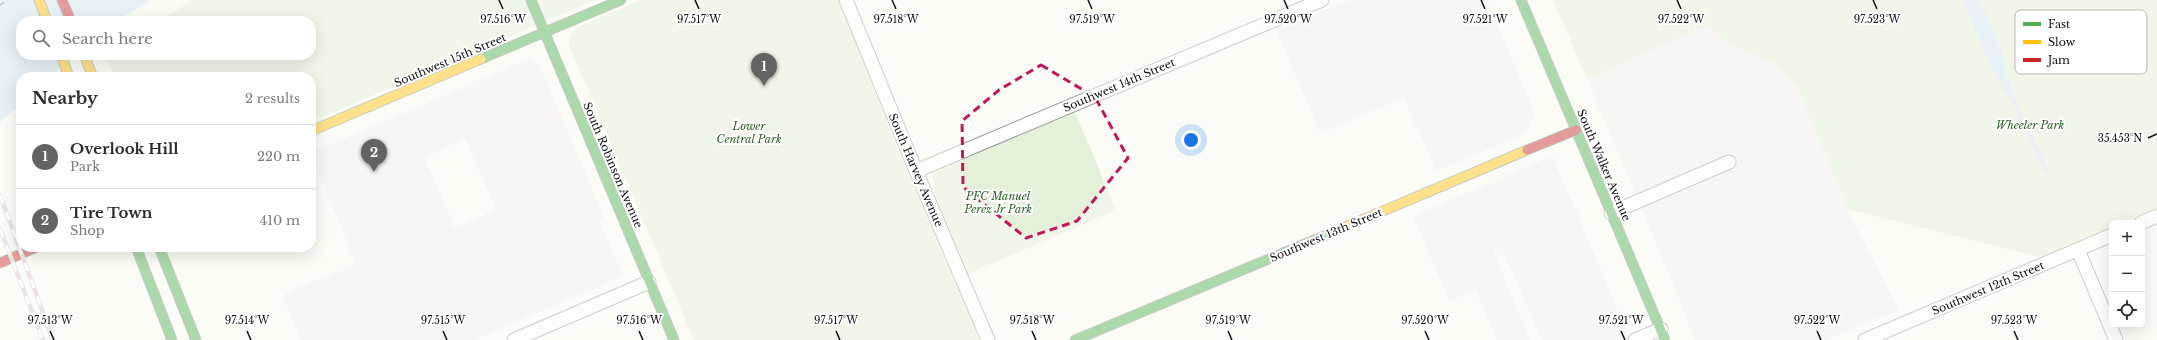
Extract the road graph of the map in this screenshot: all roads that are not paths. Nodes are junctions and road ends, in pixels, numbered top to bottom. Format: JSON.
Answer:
{"nodes":[{"id":1,"x":39,"y":0,"type":"edge"},
{"id":2,"x":62,"y":0,"type":"edge"},
{"id":3,"x":531,"y":0,"type":"edge"},
{"id":4,"x":621,"y":0,"type":"edge"},
{"id":5,"x":846,"y":0,"type":"edge"},
{"id":6,"x":1322,"y":0,"type":"edge"},
{"id":7,"x":1521,"y":0,"type":"edge"},
{"id":8,"x":45,"y":16,"type":"edge"},
{"id":9,"x":69,"y":16,"type":"edge"},
{"id":10,"x":545,"y":33,"type":"junction"},
{"id":11,"x":62,"y":60,"type":"edge"},
{"id":12,"x":86,"y":60,"type":"edge"},
{"id":13,"x":67,"y":72,"type":"edge"},
{"id":14,"x":91,"y":72,"type":"edge"},
{"id":15,"x":316,"y":129,"type":"edge"},
{"id":16,"x":1576,"y":130,"type":"junction"},
{"id":17,"x":1729,"y":162,"type":"dead end"},
{"id":18,"x":916,"y":171,"type":"junction"},
{"id":19,"x":1611,"y":213,"type":"junction"},
{"id":20,"x":2157,"y":216,"type":"edge"},
{"id":21,"x":2145,"y":221,"type":"edge"},
{"id":22,"x":2109,"y":236,"type":"edge"},
{"id":23,"x":2078,"y":250,"type":"junction"},
{"id":24,"x":25,"y":252,"type":"edge"},
{"id":25,"x":138,"y":252,"type":"edge"},
{"id":26,"x":161,"y":252,"type":"edge"},
{"id":27,"x":0,"y":263,"type":"edge"},
{"id":28,"x":649,"y":282,"type":"junction"},
{"id":29,"x":1663,"y":335,"type":"edge"},
{"id":30,"x":172,"y":340,"type":"edge"},
{"id":31,"x":196,"y":340,"type":"edge"},
{"id":32,"x":514,"y":340,"type":"edge"},
{"id":33,"x":674,"y":340,"type":"edge"},
{"id":34,"x":988,"y":340,"type":"edge"},
{"id":35,"x":1075,"y":340,"type":"edge"},
{"id":36,"x":1635,"y":340,"type":"edge"},
{"id":37,"x":1865,"y":340,"type":"edge"},
{"id":38,"x":2116,"y":340,"type":"edge"}],
"edges":[{"from":1,"to":8,"type":"main road"},
{"from":2,"to":9,"type":"main road"},
{"from":3,"to":10,"type":"main road","name":"South Robinson Avenue"},
{"from":4,"to":10,"type":"main road","name":"Southwest 15th Street"},
{"from":5,"to":18,"type":"street","name":"South Harvey Avenue"},
{"from":6,"to":18,"type":"street","name":"Southwest 14th Street"},
{"from":7,"to":16,"type":"main road","name":"South Walker Avenue"},
{"from":10,"to":15,"type":"main road","name":"Southwest 15th Street"},
{"from":10,"to":28,"type":"main road","name":"South Robinson Avenue"},
{"from":11,"to":13,"type":"main road"},
{"from":12,"to":14,"type":"main road"},
{"from":16,"to":19,"type":"main road","name":"South Walker Avenue"},
{"from":16,"to":35,"type":"main road","name":"Southwest 13th Street"},
{"from":17,"to":19,"type":"street"},
{"from":18,"to":34,"type":"street","name":"South Harvey Avenue"},
{"from":19,"to":29,"type":"main road","name":"South Walker Avenue"},
{"from":20,"to":21,"type":"street"},
{"from":22,"to":23,"type":"street","name":"Southwest 12th Street"},
{"from":23,"to":37,"type":"street","name":"Southwest 12th Street"},
{"from":23,"to":38,"type":"street"},
{"from":24,"to":27,"type":"main road"},
{"from":25,"to":30,"type":"main road"},
{"from":26,"to":31,"type":"main road"},
{"from":28,"to":32,"type":"street"},
{"from":28,"to":33,"type":"main road","name":"South Robinson Avenue"},
{"from":29,"to":36,"type":"street"}]}
